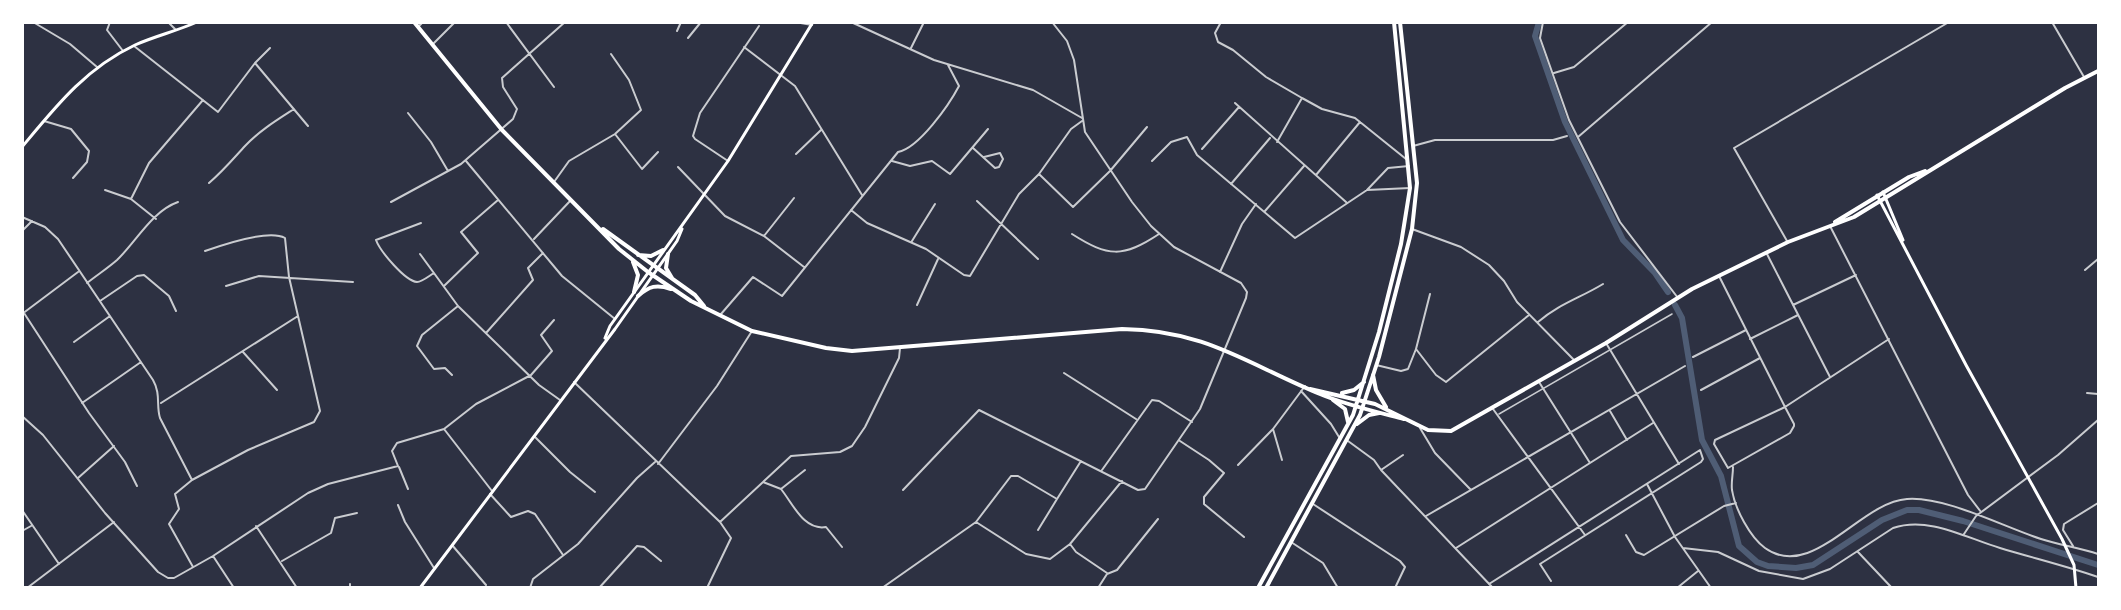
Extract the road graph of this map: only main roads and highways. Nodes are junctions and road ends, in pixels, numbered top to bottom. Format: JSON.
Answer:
{"nodes":[{"id":1,"x":197,"y":22,"type":"edge"},
{"id":2,"x":414,"y":22,"type":"edge"},
{"id":3,"x":1394,"y":22,"type":"edge"},
{"id":4,"x":1400,"y":22,"type":"edge"},
{"id":5,"x":812,"y":23,"type":"edge"},
{"id":6,"x":2098,"y":71,"type":"edge"},
{"id":7,"x":22,"y":147,"type":"edge"},
{"id":8,"x":1930,"y":169,"type":"junction"},
{"id":9,"x":1883,"y":192,"type":"junction"},
{"id":10,"x":1877,"y":195,"type":"junction"},
{"id":11,"x":1886,"y":198,"type":"junction"},
{"id":12,"x":1880,"y":201,"type":"junction"},
{"id":13,"x":597,"y":225,"type":"junction"},
{"id":14,"x":1830,"y":225,"type":"junction"},
{"id":15,"x":682,"y":229,"type":"junction"},
{"id":16,"x":1904,"y":242,"type":"junction"},
{"id":17,"x":663,"y":250,"type":"junction"},
{"id":18,"x":634,"y":254,"type":"junction"},
{"id":19,"x":668,"y":254,"type":"junction"},
{"id":20,"x":631,"y":259,"type":"junction"},
{"id":21,"x":652,"y":266,"type":"junction"},
{"id":22,"x":657,"y":269,"type":"junction"},
{"id":23,"x":650,"y":274,"type":"junction"},
{"id":24,"x":681,"y":286,"type":"junction"},
{"id":25,"x":677,"y":291,"type":"junction"},
{"id":26,"x":634,"y":292,"type":"junction"},
{"id":27,"x":638,"y":296,"type":"junction"},
{"id":28,"x":705,"y":306,"type":"junction"},
{"id":29,"x":603,"y":343,"type":"junction"},
{"id":30,"x":1367,"y":374,"type":"junction"},
{"id":31,"x":1373,"y":375,"type":"junction"},
{"id":32,"x":1307,"y":387,"type":"junction"},
{"id":33,"x":1333,"y":392,"type":"junction"},
{"id":34,"x":1327,"y":397,"type":"junction"},
{"id":35,"x":1359,"y":399,"type":"junction"},
{"id":36,"x":1365,"y":400,"type":"junction"},
{"id":37,"x":1356,"y":404,"type":"junction"},
{"id":38,"x":1363,"y":406,"type":"junction"},
{"id":39,"x":1388,"y":409,"type":"junction"},
{"id":40,"x":1383,"y":412,"type":"junction"},
{"id":41,"x":1404,"y":419,"type":"junction"},
{"id":42,"x":1346,"y":429,"type":"junction"},
{"id":43,"x":1352,"y":430,"type":"junction"},
{"id":44,"x":420,"y":587,"type":"edge"},
{"id":45,"x":1258,"y":588,"type":"edge"},
{"id":46,"x":1266,"y":588,"type":"edge"},
{"id":47,"x":2076,"y":588,"type":"edge"}],
"edges":[{"from":1,"to":7,"type":"main road"},
{"from":2,"to":13,"type":"main road"},
{"from":3,"to":30,"type":"main road"},
{"from":4,"to":31,"type":"main road"},
{"from":5,"to":15,"type":"main road"},
{"from":6,"to":8,"type":"main road"},
{"from":8,"to":9,"type":"main road"},
{"from":8,"to":11,"type":"main road"},
{"from":9,"to":10,"type":"main road"},
{"from":9,"to":11,"type":"main road"},
{"from":10,"to":12,"type":"main road"},
{"from":10,"to":14,"type":"main road"},
{"from":11,"to":12,"type":"main road"},
{"from":11,"to":16,"type":"main road"},
{"from":12,"to":14,"type":"main road"},
{"from":12,"to":16,"type":"main road"},
{"from":13,"to":18,"type":"main road"},
{"from":13,"to":20,"type":"main road"},
{"from":14,"to":41,"type":"main road"},
{"from":15,"to":17,"type":"main road"},
{"from":15,"to":19,"type":"main road"},
{"from":16,"to":47,"type":"main road"},
{"from":17,"to":18,"type":"main road"},
{"from":17,"to":21,"type":"main road"},
{"from":18,"to":21,"type":"main road"},
{"from":19,"to":22,"type":"main road"},
{"from":19,"to":24,"type":"main road"},
{"from":20,"to":23,"type":"main road"},
{"from":20,"to":26,"type":"main road"},
{"from":21,"to":22,"type":"main road"},
{"from":21,"to":23,"type":"main road"},
{"from":22,"to":23,"type":"main road"},
{"from":22,"to":24,"type":"main road"},
{"from":23,"to":25,"type":"main road"},
{"from":23,"to":26,"type":"main road"},
{"from":23,"to":27,"type":"main road"},
{"from":24,"to":28,"type":"main road"},
{"from":25,"to":27,"type":"main road"},
{"from":25,"to":28,"type":"main road"},
{"from":26,"to":29,"type":"main road"},
{"from":27,"to":29,"type":"main road"},
{"from":28,"to":32,"type":"main road"},
{"from":29,"to":44,"type":"main road"},
{"from":30,"to":33,"type":"main road"},
{"from":30,"to":35,"type":"main road"},
{"from":31,"to":36,"type":"main road"},
{"from":31,"to":39,"type":"main road"},
{"from":32,"to":33,"type":"main road"},
{"from":32,"to":34,"type":"main road"},
{"from":33,"to":35,"type":"main road"},
{"from":34,"to":37,"type":"main road"},
{"from":34,"to":42,"type":"main road"},
{"from":35,"to":36,"type":"main road"},
{"from":35,"to":37,"type":"main road"},
{"from":36,"to":38,"type":"main road"},
{"from":36,"to":39,"type":"main road"},
{"from":37,"to":38,"type":"main road"},
{"from":37,"to":42,"type":"main road"},
{"from":38,"to":40,"type":"main road"},
{"from":38,"to":43,"type":"main road"},
{"from":39,"to":41,"type":"main road"},
{"from":40,"to":41,"type":"main road"},
{"from":40,"to":43,"type":"main road"},
{"from":42,"to":45,"type":"main road"},
{"from":43,"to":46,"type":"main road"}]}
